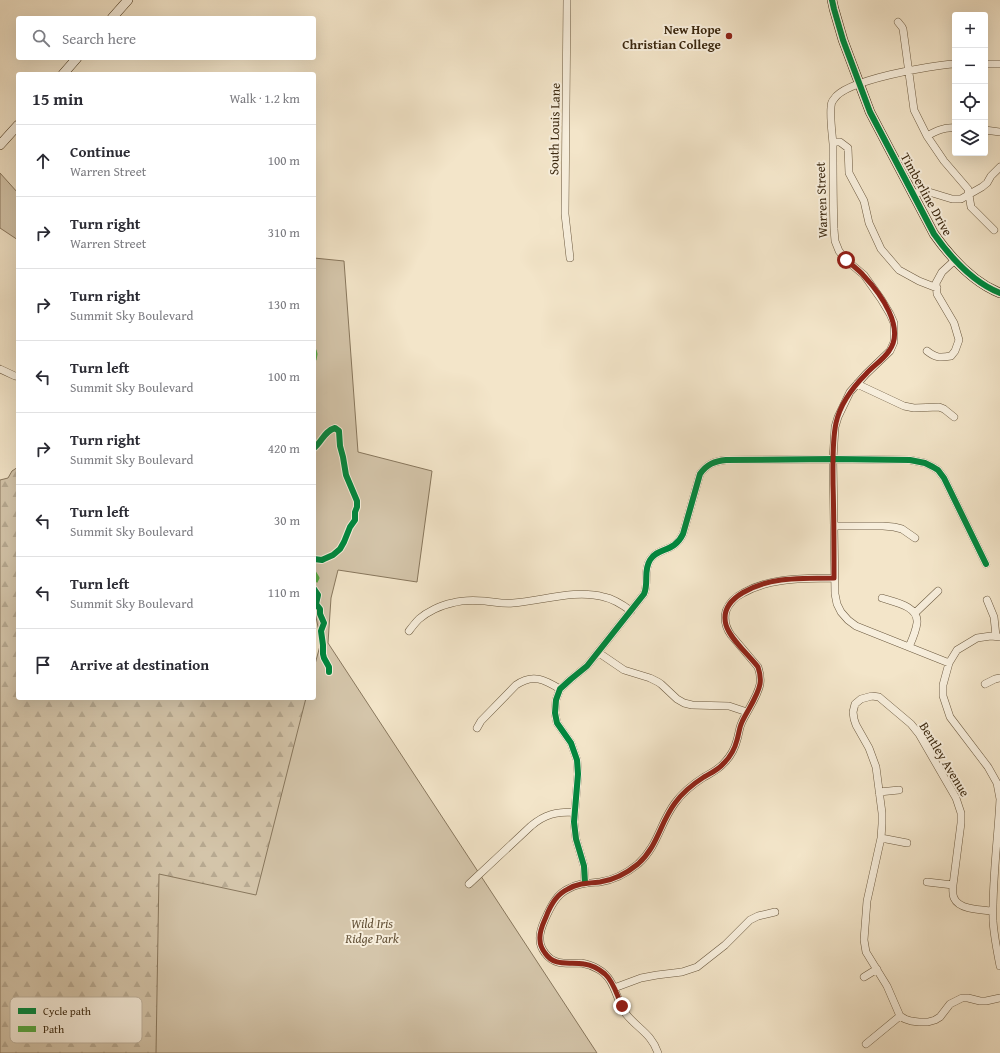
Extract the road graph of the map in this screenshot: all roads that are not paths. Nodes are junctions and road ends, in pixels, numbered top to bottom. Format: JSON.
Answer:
{"nodes":[{"id":1,"x":128,"y":0,"type":"edge"},
{"id":2,"x":567,"y":0,"type":"edge"},
{"id":3,"x":832,"y":0,"type":"edge"},
{"id":4,"x":114,"y":16,"type":"edge"},
{"id":5,"x":898,"y":22,"type":"dead end"},
{"id":6,"x":75,"y":60,"type":"edge"},
{"id":7,"x":952,"y":64,"type":"edge"},
{"id":8,"x":988,"y":64,"type":"edge"},
{"id":9,"x":1000,"y":64,"type":"edge"},
{"id":10,"x":908,"y":70,"type":"junction"},
{"id":11,"x":66,"y":72,"type":"edge"},
{"id":12,"x":859,"y":84,"type":"junction"},
{"id":13,"x":16,"y":127,"type":"edge"},
{"id":14,"x":952,"y":127,"type":"edge"},
{"id":15,"x":988,"y":130,"type":"edge"},
{"id":16,"x":1000,"y":132,"type":"edge"},
{"id":17,"x":927,"y":136,"type":"junction"},
{"id":18,"x":833,"y":142,"type":"junction"},
{"id":19,"x":0,"y":145,"type":"edge"},
{"id":20,"x":1000,"y":167,"type":"edge"},
{"id":21,"x":913,"y":193,"type":"junction"},
{"id":22,"x":969,"y":194,"type":"junction"},
{"id":23,"x":994,"y":230,"type":"dead end"},
{"id":24,"x":570,"y":258,"type":"dead end"},
{"id":25,"x":955,"y":260,"type":"junction"},
{"id":26,"x":936,"y":288,"type":"junction"},
{"id":27,"x":1000,"y":293,"type":"edge"},
{"id":28,"x":927,"y":351,"type":"dead end"},
{"id":29,"x":0,"y":369,"type":"edge"},
{"id":30,"x":15,"y":376,"type":"dead end"},
{"id":31,"x":857,"y":384,"type":"junction"},
{"id":32,"x":954,"y":417,"type":"dead end"},
{"id":33,"x":833,"y":459,"type":"junction"},
{"id":34,"x":834,"y":526,"type":"junction"},
{"id":35,"x":915,"y":538,"type":"dead end"},
{"id":36,"x":986,"y":564,"type":"dead end"},
{"id":37,"x":834,"y":578,"type":"junction"},
{"id":38,"x":938,"y":591,"type":"dead end"},
{"id":39,"x":882,"y":598,"type":"dead end"},
{"id":40,"x":987,"y":600,"type":"dead end"},
{"id":41,"x":631,"y":611,"type":"junction"},
{"id":42,"x":915,"y":613,"type":"junction"},
{"id":43,"x":409,"y":630,"type":"dead end"},
{"id":44,"x":998,"y":636,"type":"edge"},
{"id":45,"x":909,"y":647,"type":"junction"},
{"id":46,"x":599,"y":653,"type":"junction"},
{"id":47,"x":948,"y":662,"type":"junction"},
{"id":48,"x":1000,"y":678,"type":"edge"},
{"id":49,"x":985,"y":684,"type":"dead end"},
{"id":50,"x":560,"y":688,"type":"junction"},
{"id":51,"x":747,"y":712,"type":"junction"},
{"id":52,"x":477,"y":728,"type":"dead end"},
{"id":53,"x":899,"y":790,"type":"dead end"},
{"id":54,"x":880,"y":792,"type":"junction"},
{"id":55,"x":574,"y":812,"type":"junction"},
{"id":56,"x":881,"y":838,"type":"junction"},
{"id":57,"x":907,"y":843,"type":"dead end"},
{"id":58,"x":927,"y":882,"type":"dead end"},
{"id":59,"x":585,"y":883,"type":"junction"},
{"id":60,"x":469,"y":884,"type":"dead end"},
{"id":61,"x":953,"y":885,"type":"junction"},
{"id":62,"x":993,"y":911,"type":"junction"},
{"id":63,"x":775,"y":912,"type":"dead end"},
{"id":64,"x":1000,"y":966,"type":"edge"},
{"id":65,"x":877,"y":969,"type":"junction"},
{"id":66,"x":864,"y":977,"type":"dead end"},
{"id":67,"x":614,"y":988,"type":"junction"},
{"id":68,"x":1000,"y":998,"type":"edge"},
{"id":69,"x":900,"y":1016,"type":"junction"},
{"id":70,"x":866,"y":1044,"type":"dead end"},
{"id":71,"x":658,"y":1053,"type":"edge"}],
"edges":[{"from":1,"to":4,"type":"street"},
{"from":2,"to":24,"type":"street","name":"South Louis Lane"},
{"from":3,"to":12,"type":"street"},
{"from":5,"to":10,"type":"street"},
{"from":6,"to":11,"type":"street"},
{"from":7,"to":10,"type":"street"},
{"from":8,"to":9,"type":"street"},
{"from":10,"to":12,"type":"street"},
{"from":10,"to":17,"type":"street"},
{"from":12,"to":18,"type":"street","name":"Warren Street"},
{"from":12,"to":21,"type":"street","name":"Timberline Drive"},
{"from":13,"to":19,"type":"street"},
{"from":14,"to":17,"type":"street"},
{"from":15,"to":16,"type":"street"},
{"from":17,"to":22,"type":"street"},
{"from":18,"to":26,"type":"street"},
{"from":18,"to":31,"type":"street","name":"Warren Street"},
{"from":20,"to":22,"type":"street"},
{"from":21,"to":22,"type":"street"},
{"from":21,"to":25,"type":"street","name":"Timberline Drive"},
{"from":22,"to":23,"type":"street"},
{"from":25,"to":26,"type":"street"},
{"from":25,"to":27,"type":"street","name":"Timberline Drive"},
{"from":26,"to":28,"type":"street"},
{"from":29,"to":30,"type":"street"},
{"from":31,"to":32,"type":"street"},
{"from":31,"to":33,"type":"street","name":"Warren Street"},
{"from":33,"to":34,"type":"street","name":"Warren Street"},
{"from":33,"to":36,"type":"street"},
{"from":33,"to":41,"type":"street"},
{"from":34,"to":35,"type":"street"},
{"from":34,"to":37,"type":"street","name":"Warren Street"},
{"from":37,"to":45,"type":"street","name":"Warren Street"},
{"from":37,"to":51,"type":"street"},
{"from":38,"to":42,"type":"street"},
{"from":39,"to":42,"type":"street"},
{"from":40,"to":44,"type":"street"},
{"from":41,"to":43,"type":"street"},
{"from":41,"to":46,"type":"street"},
{"from":42,"to":45,"type":"street"},
{"from":44,"to":47,"type":"street"},
{"from":45,"to":47,"type":"street","name":"Warren Street"},
{"from":46,"to":50,"type":"street"},
{"from":46,"to":51,"type":"street"},
{"from":47,"to":62,"type":"street"},
{"from":48,"to":49,"type":"street"},
{"from":50,"to":52,"type":"street"},
{"from":50,"to":55,"type":"street"},
{"from":51,"to":59,"type":"street"},
{"from":53,"to":54,"type":"street"},
{"from":54,"to":56,"type":"street","name":"Bentley Avenue"},
{"from":54,"to":61,"type":"street","name":"Bentley Avenue"},
{"from":55,"to":59,"type":"street"},
{"from":55,"to":60,"type":"street"},
{"from":56,"to":57,"type":"street"},
{"from":56,"to":65,"type":"street","name":"Bentley Avenue"},
{"from":58,"to":61,"type":"street"},
{"from":59,"to":67,"type":"street"},
{"from":61,"to":62,"type":"street","name":"Bentley Avenue"},
{"from":62,"to":64,"type":"street"},
{"from":63,"to":67,"type":"street"},
{"from":65,"to":66,"type":"street"},
{"from":65,"to":69,"type":"street","name":"Bentley Avenue"},
{"from":67,"to":71,"type":"street"},
{"from":68,"to":69,"type":"street"},
{"from":69,"to":70,"type":"street"}]}
